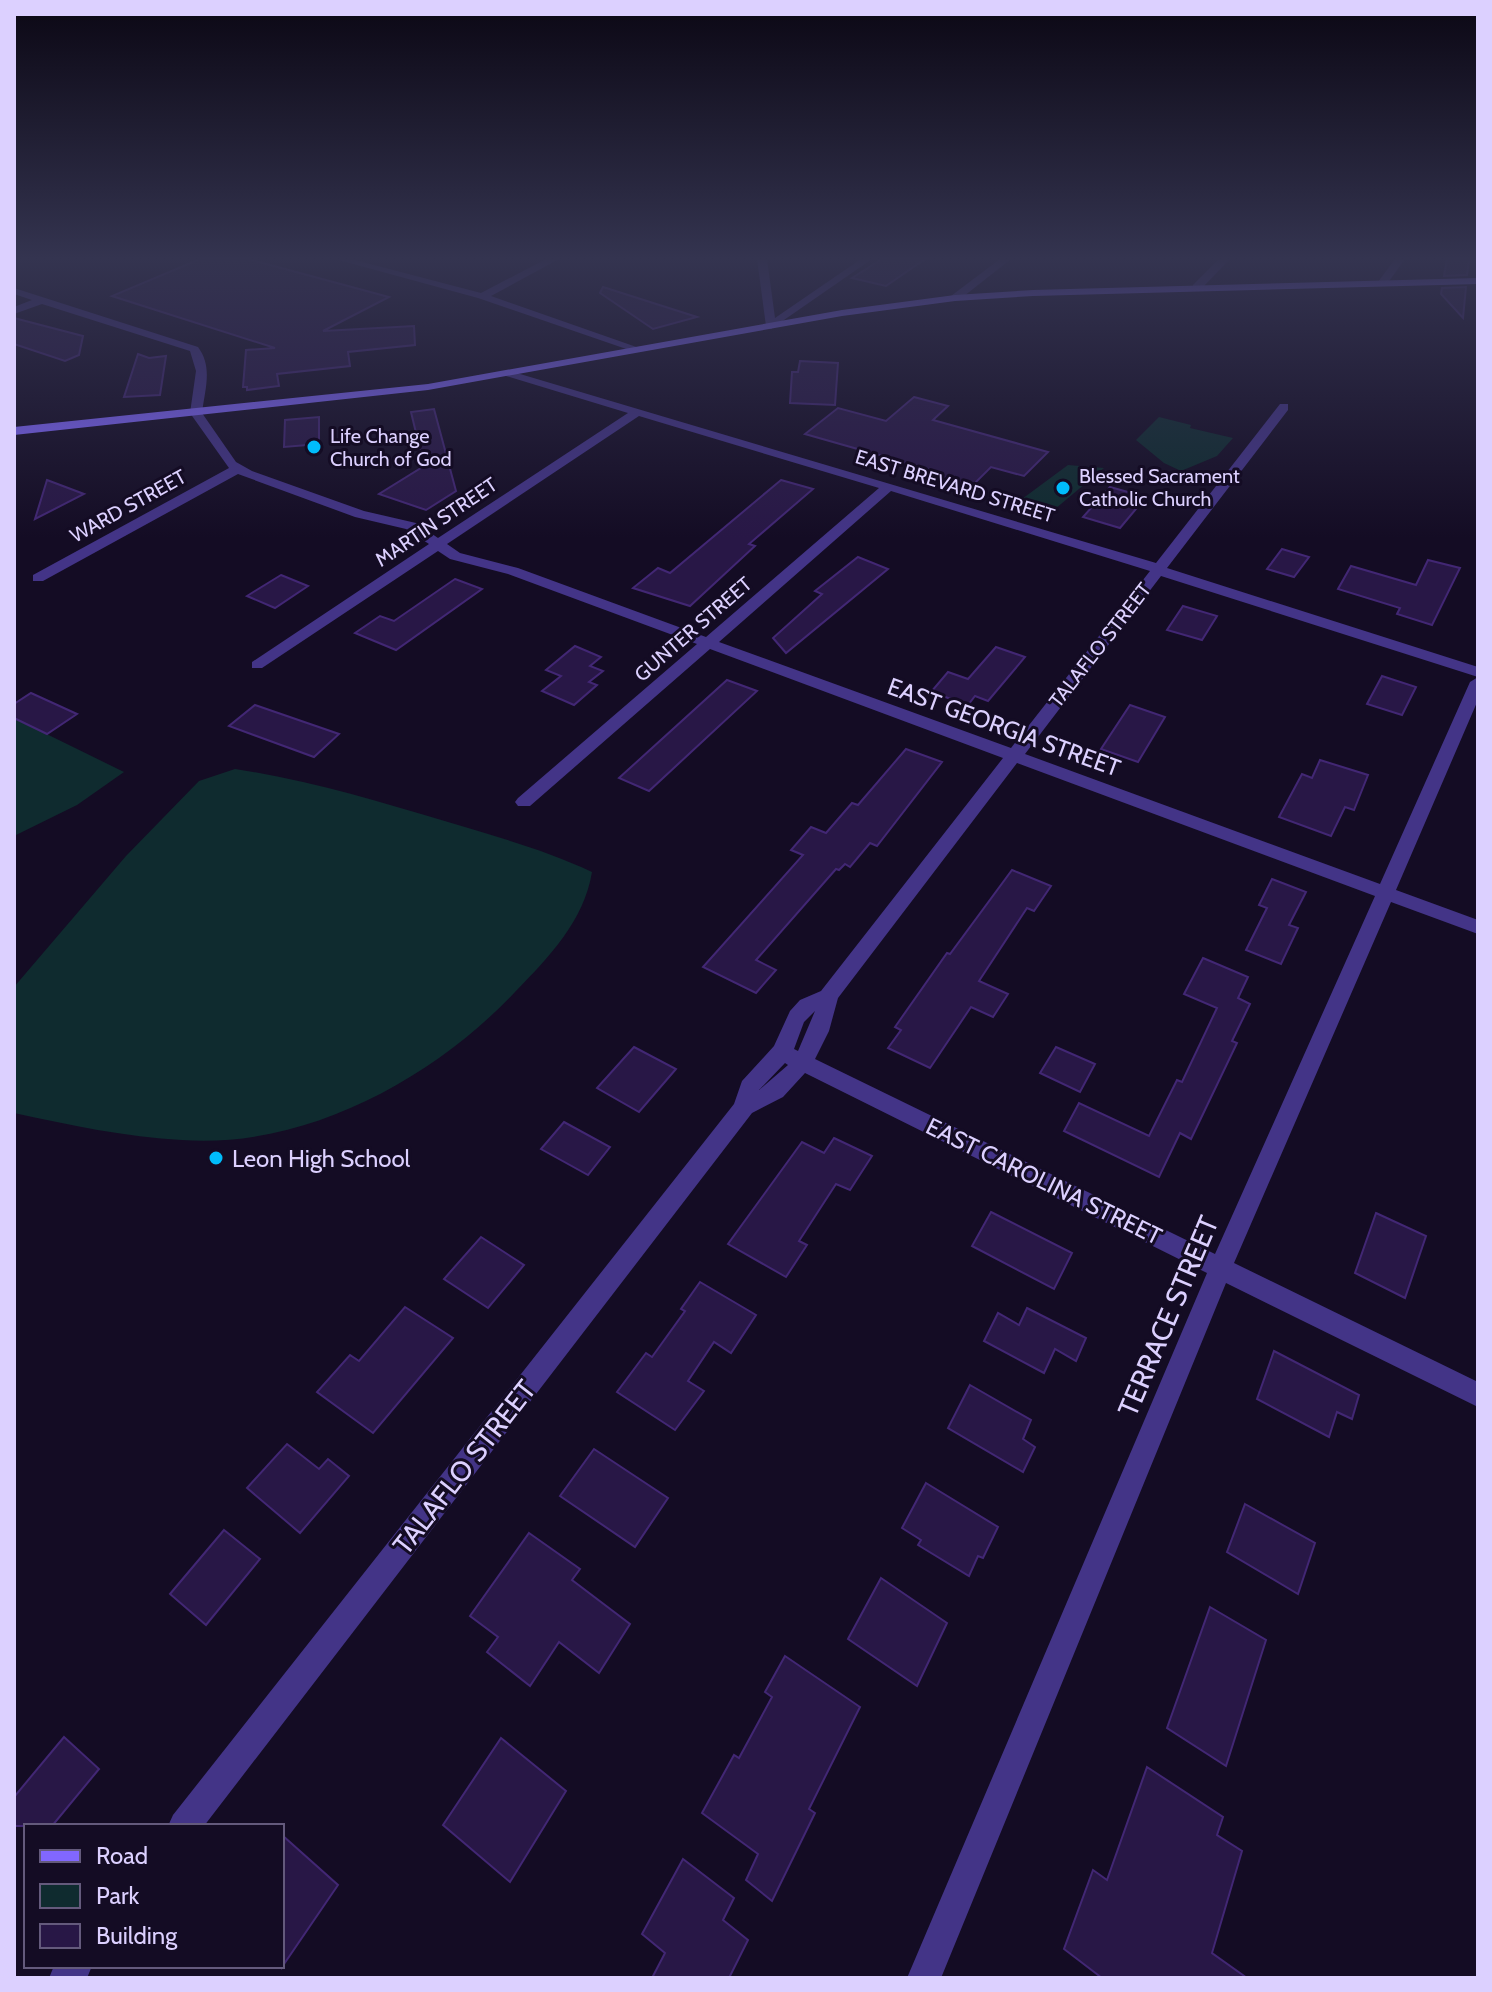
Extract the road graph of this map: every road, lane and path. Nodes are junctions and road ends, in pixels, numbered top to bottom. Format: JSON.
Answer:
{"nodes":[{"id":1,"x":197,"y":352,"type":"edge"},
{"id":2,"x":628,"y":352,"type":"edge"},
{"id":3,"x":510,"y":374,"type":"junction"},
{"id":4,"x":1284,"y":407,"type":"dead end"},
{"id":5,"x":637,"y":412,"type":"junction"},
{"id":6,"x":196,"y":413,"type":"junction"},
{"id":7,"x":14,"y":431,"type":"edge"},
{"id":8,"x":237,"y":469,"type":"junction"},
{"id":9,"x":888,"y":487,"type":"junction"},
{"id":10,"x":439,"y":544,"type":"junction"},
{"id":11,"x":1158,"y":570,"type":"junction"},
{"id":12,"x":38,"y":578,"type":"dead end"},
{"id":13,"x":707,"y":643,"type":"junction"},
{"id":14,"x":257,"y":665,"type":"dead end"},
{"id":15,"x":1478,"y":672,"type":"edge"},
{"id":16,"x":1478,"y":682,"type":"edge"},
{"id":17,"x":1014,"y":757,"type":"junction"},
{"id":18,"x":524,"y":802,"type":"dead end"},
{"id":19,"x":1383,"y":892,"type":"junction"},
{"id":20,"x":1478,"y":927,"type":"edge"},
{"id":21,"x":828,"y":996,"type":"junction"},
{"id":22,"x":781,"y":1052,"type":"junction"},
{"id":23,"x":803,"y":1063,"type":"junction"},
{"id":24,"x":744,"y":1107,"type":"junction"},
{"id":25,"x":1221,"y":1267,"type":"junction"},
{"id":26,"x":1478,"y":1395,"type":"edge"},
{"id":27,"x":186,"y":1824,"type":"edge"},
{"id":28,"x":924,"y":1978,"type":"edge"}],
"edges":[{"from":1,"to":6,"type":"street"},
{"from":2,"to":3,"type":"street"},
{"from":3,"to":5,"type":"street","name":"EAST BREVARD STREET"},
{"from":3,"to":6,"type":"street"},
{"from":4,"to":11,"type":"street","name":"TALAFLO STREET"},
{"from":5,"to":9,"type":"street","name":"EAST BREVARD STREET"},
{"from":5,"to":10,"type":"street","name":"MARTIN STREET"},
{"from":6,"to":7,"type":"street"},
{"from":6,"to":8,"type":"street"},
{"from":8,"to":10,"type":"street","name":"EAST GEORGIA STREET"},
{"from":8,"to":12,"type":"street","name":"WARD STREET"},
{"from":9,"to":11,"type":"street","name":"EAST BREVARD STREET"},
{"from":9,"to":13,"type":"street","name":"GUNTER STREET"},
{"from":10,"to":13,"type":"street","name":"EAST GEORGIA STREET"},
{"from":10,"to":14,"type":"street","name":"MARTIN STREET"},
{"from":11,"to":15,"type":"street","name":"EAST BREVARD STREET"},
{"from":11,"to":17,"type":"street","name":"TALAFLO STREET"},
{"from":13,"to":17,"type":"street","name":"EAST GEORGIA STREET"},
{"from":13,"to":18,"type":"street","name":"GUNTER STREET"},
{"from":16,"to":19,"type":"street","name":"TERRACE STREET"},
{"from":17,"to":19,"type":"street","name":"EAST GEORGIA STREET"},
{"from":17,"to":21,"type":"street","name":"TALAFLO STREET"},
{"from":19,"to":20,"type":"street","name":"EAST GEORGIA STREET"},
{"from":19,"to":25,"type":"street","name":"TERRACE STREET"},
{"from":21,"to":22,"type":"street","name":"TALAFLO STREET"},
{"from":21,"to":23,"type":"street","name":"TALAFLO STREET"},
{"from":22,"to":23,"type":"street","name":"EAST CAROLINA STREET"},
{"from":22,"to":24,"type":"street","name":"TALAFLO STREET"},
{"from":23,"to":24,"type":"street","name":"TALAFLO STREET"},
{"from":23,"to":25,"type":"street","name":"EAST CAROLINA STREET"},
{"from":24,"to":27,"type":"street","name":"TALAFLO STREET"},
{"from":25,"to":26,"type":"street","name":"EAST CAROLINA STREET"},
{"from":25,"to":28,"type":"street","name":"TERRACE STREET"}]}
